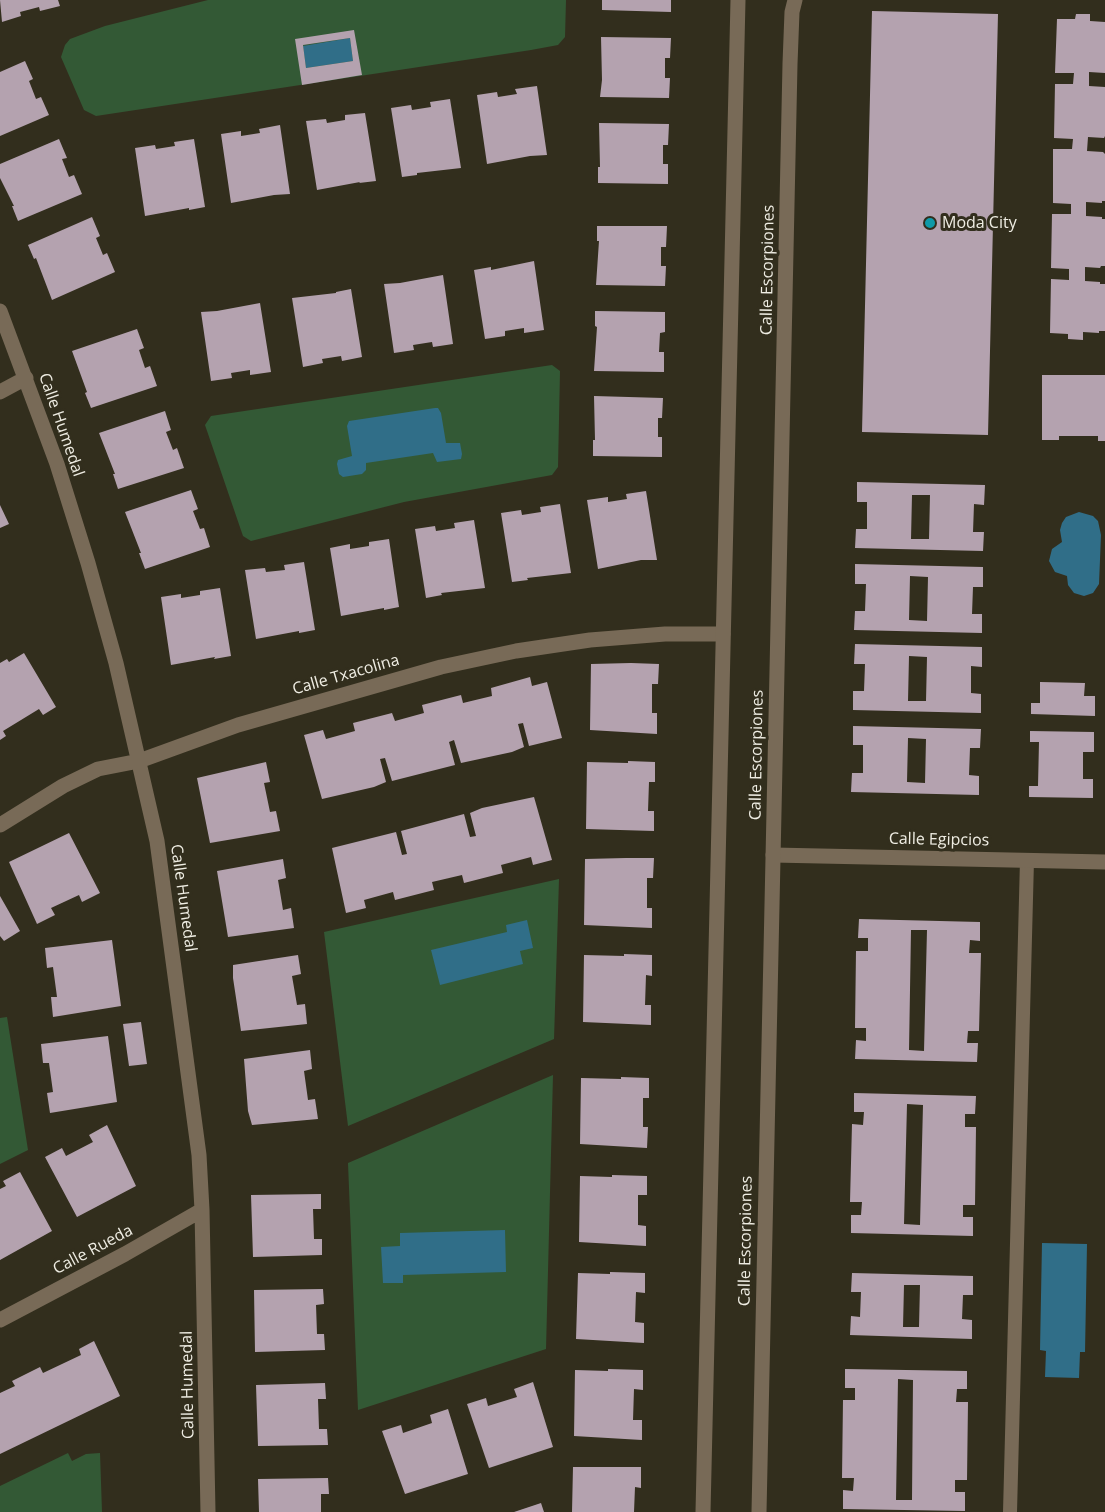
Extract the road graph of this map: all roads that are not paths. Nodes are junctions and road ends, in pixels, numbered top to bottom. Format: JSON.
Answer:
{"nodes":[{"id":1,"x":738,"y":0,"type":"edge"},
{"id":2,"x":795,"y":0,"type":"edge"},
{"id":3,"x":0,"y":311,"type":"edge"},
{"id":4,"x":26,"y":378,"type":"junction"},
{"id":5,"x":0,"y":392,"type":"edge"},
{"id":6,"x":723,"y":634,"type":"junction"},
{"id":7,"x":139,"y":761,"type":"junction"},
{"id":8,"x":0,"y":825,"type":"edge"},
{"id":9,"x":773,"y":855,"type":"junction"},
{"id":10,"x":1027,"y":860,"type":"junction"},
{"id":11,"x":1105,"y":862,"type":"edge"},
{"id":12,"x":202,"y":1210,"type":"junction"},
{"id":13,"x":0,"y":1320,"type":"edge"},
{"id":14,"x":208,"y":1512,"type":"edge"},
{"id":15,"x":703,"y":1512,"type":"edge"},
{"id":16,"x":759,"y":1512,"type":"edge"},
{"id":17,"x":1010,"y":1512,"type":"edge"}],
"edges":[{"from":1,"to":6,"type":"street"},
{"from":2,"to":9,"type":"street","name":"Calle Escorpiones"},
{"from":3,"to":4,"type":"street","name":"Calle Humedal"},
{"from":4,"to":5,"type":"street"},
{"from":4,"to":7,"type":"street","name":"Calle Humedal"},
{"from":6,"to":7,"type":"street","name":"Calle Txacolina"},
{"from":6,"to":15,"type":"street"},
{"from":7,"to":8,"type":"street","name":"Calle Txacolina"},
{"from":7,"to":12,"type":"street","name":"Calle Humedal"},
{"from":9,"to":10,"type":"street","name":"Calle Egipcios"},
{"from":9,"to":16,"type":"street","name":"Calle Escorpiones"},
{"from":10,"to":11,"type":"street","name":"Calle Egipcios"},
{"from":10,"to":17,"type":"lane"},
{"from":12,"to":13,"type":"street","name":"Calle Rueda"},
{"from":12,"to":14,"type":"street","name":"Calle Humedal"}]}
